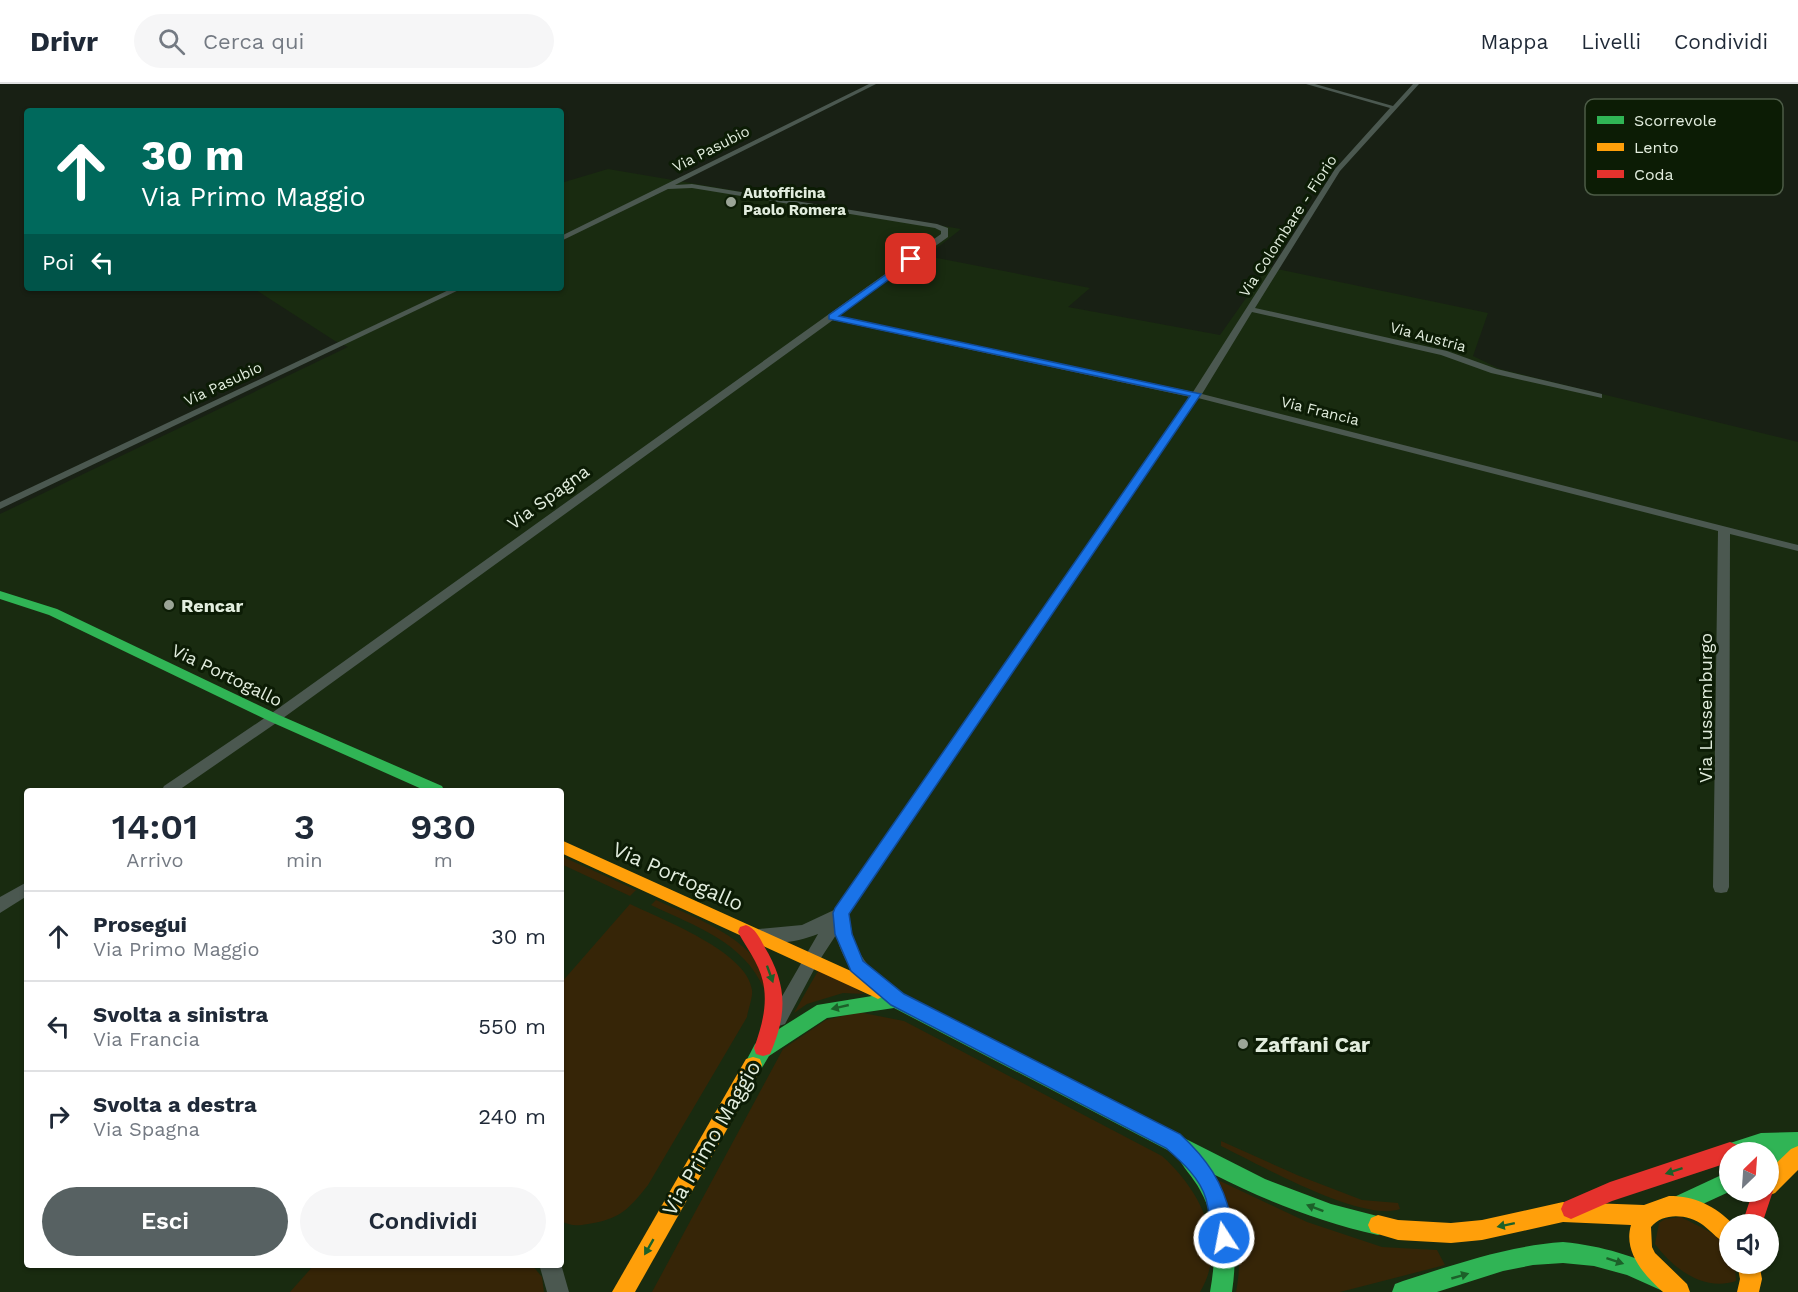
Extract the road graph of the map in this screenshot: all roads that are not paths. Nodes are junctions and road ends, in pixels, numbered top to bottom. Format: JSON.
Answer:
{"nodes":[{"id":1,"x":873,"y":84,"type":"edge"},
{"id":2,"x":1309,"y":84,"type":"edge"},
{"id":3,"x":1416,"y":84,"type":"edge"},
{"id":4,"x":1395,"y":108,"type":"junction"},
{"id":5,"x":669,"y":187,"type":"junction"},
{"id":6,"x":564,"y":238,"type":"edge"},
{"id":7,"x":453,"y":291,"type":"edge"},
{"id":8,"x":1250,"y":309,"type":"junction"},
{"id":9,"x":832,"y":317,"type":"junction"},
{"id":10,"x":1196,"y":394,"type":"junction"},
{"id":11,"x":1599,"y":396,"type":"dead end"},
{"id":12,"x":0,"y":506,"type":"edge"},
{"id":13,"x":1724,"y":529,"type":"junction"},
{"id":14,"x":1798,"y":548,"type":"edge"},
{"id":15,"x":0,"y":595,"type":"edge"},
{"id":16,"x":274,"y":718,"type":"junction"},
{"id":17,"x":172,"y":788,"type":"edge"},
{"id":18,"x":432,"y":788,"type":"edge"},
{"id":19,"x":564,"y":847,"type":"edge"},
{"id":20,"x":1721,"y":886,"type":"dead end"},
{"id":21,"x":24,"y":890,"type":"edge"},
{"id":22,"x":0,"y":906,"type":"edge"},
{"id":23,"x":841,"y":913,"type":"junction"},
{"id":24,"x":745,"y":929,"type":"junction"},
{"id":25,"x":811,"y":959,"type":"junction"},
{"id":26,"x":898,"y":1000,"type":"junction"},
{"id":27,"x":775,"y":1025,"type":"junction"},
{"id":28,"x":762,"y":1050,"type":"junction"},
{"id":29,"x":1173,"y":1141,"type":"junction"},
{"id":30,"x":1798,"y":1141,"type":"edge"},
{"id":31,"x":1761,"y":1142,"type":"edge"},
{"id":32,"x":1798,"y":1147,"type":"edge"},
{"id":33,"x":1719,"y":1156,"type":"edge"},
{"id":34,"x":1779,"y":1156,"type":"edge"},
{"id":35,"x":1798,"y":1156,"type":"edge"},
{"id":36,"x":1779,"y":1175,"type":"edge"},
{"id":37,"x":1719,"y":1186,"type":"edge"},
{"id":38,"x":1679,"y":1205,"type":"junction"},
{"id":39,"x":1563,"y":1212,"type":"junction"},
{"id":40,"x":1643,"y":1215,"type":"junction"},
{"id":41,"x":1719,"y":1226,"type":"edge"},
{"id":42,"x":551,"y":1268,"type":"edge"},
{"id":43,"x":1750,"y":1274,"type":"edge"},
{"id":44,"x":1665,"y":1281,"type":"junction"},
{"id":45,"x":558,"y":1292,"type":"edge"},
{"id":46,"x":623,"y":1292,"type":"edge"},
{"id":47,"x":1221,"y":1292,"type":"edge"},
{"id":48,"x":1403,"y":1292,"type":"edge"},
{"id":49,"x":1679,"y":1292,"type":"edge"},
{"id":50,"x":1748,"y":1292,"type":"edge"}],
"edges":[{"from":1,"to":5,"type":"street","name":"Via Pasubio"},
{"from":2,"to":4,"type":"street"},
{"from":3,"to":4,"type":"street","name":"Via Colombare - Fiorio"},
{"from":4,"to":8,"type":"street","name":"Via Colombare - Fiorio"},
{"from":5,"to":6,"type":"street","name":"Via Pasubio"},
{"from":5,"to":9,"type":"street","name":"Via Spagna"},
{"from":7,"to":12,"type":"street","name":"Via Pasubio"},
{"from":8,"to":10,"type":"street","name":"Via Colombare - Fiorio"},
{"from":8,"to":11,"type":"street","name":"Via Austria"},
{"from":9,"to":10,"type":"street","name":"Via Francia"},
{"from":9,"to":16,"type":"street","name":"Via Spagna"},
{"from":10,"to":13,"type":"street","name":"Via Francia"},
{"from":10,"to":23,"type":"street"},
{"from":13,"to":14,"type":"street","name":"Via Francia"},
{"from":13,"to":20,"type":"street","name":"Via Lussemburgo"},
{"from":15,"to":16,"type":"main road","name":"Via Portogallo"},
{"from":16,"to":17,"type":"street","name":"Via Spagna"},
{"from":16,"to":18,"type":"main road","name":"Via Portogallo"},
{"from":19,"to":24,"type":"main road","name":"Via Portogallo"},
{"from":21,"to":22,"type":"street"},
{"from":23,"to":24,"type":"street"},
{"from":23,"to":25,"type":"street"},
{"from":23,"to":26,"type":"street"},
{"from":24,"to":25,"type":"main road","name":"Via Portogallo"},
{"from":24,"to":27,"type":"main road","name":"Via Portogallo","one_way":true},
{"from":25,"to":26,"type":"main road","name":"Via Portogallo"},
{"from":25,"to":27,"type":"street"},
{"from":26,"to":28,"type":"main road","name":"Via Primo Maggio","one_way":true},
{"from":26,"to":29,"type":"main road"},
{"from":27,"to":28,"type":"main road","name":"Via Portogallo"},
{"from":28,"to":46,"type":"main road","name":"Via Primo Maggio","one_way":true},
{"from":39,"to":29,"type":"main road","one_way":true},
{"from":29,"to":47,"type":"main road"},
{"from":30,"to":31,"type":"main road"},
{"from":32,"to":34,"type":"main road"},
{"from":33,"to":39,"type":"main road","one_way":true},
{"from":35,"to":36,"type":"main road"},
{"from":37,"to":38,"type":"main road"},
{"from":38,"to":40,"type":"main road"},
{"from":38,"to":41,"type":"main road"},
{"from":39,"to":40,"type":"main road"},
{"from":40,"to":44,"type":"main road"},
{"from":42,"to":45,"type":"street"},
{"from":43,"to":50,"type":"main road"},
{"from":48,"to":44,"type":"main road","one_way":true},
{"from":44,"to":49,"type":"main road"}]}
